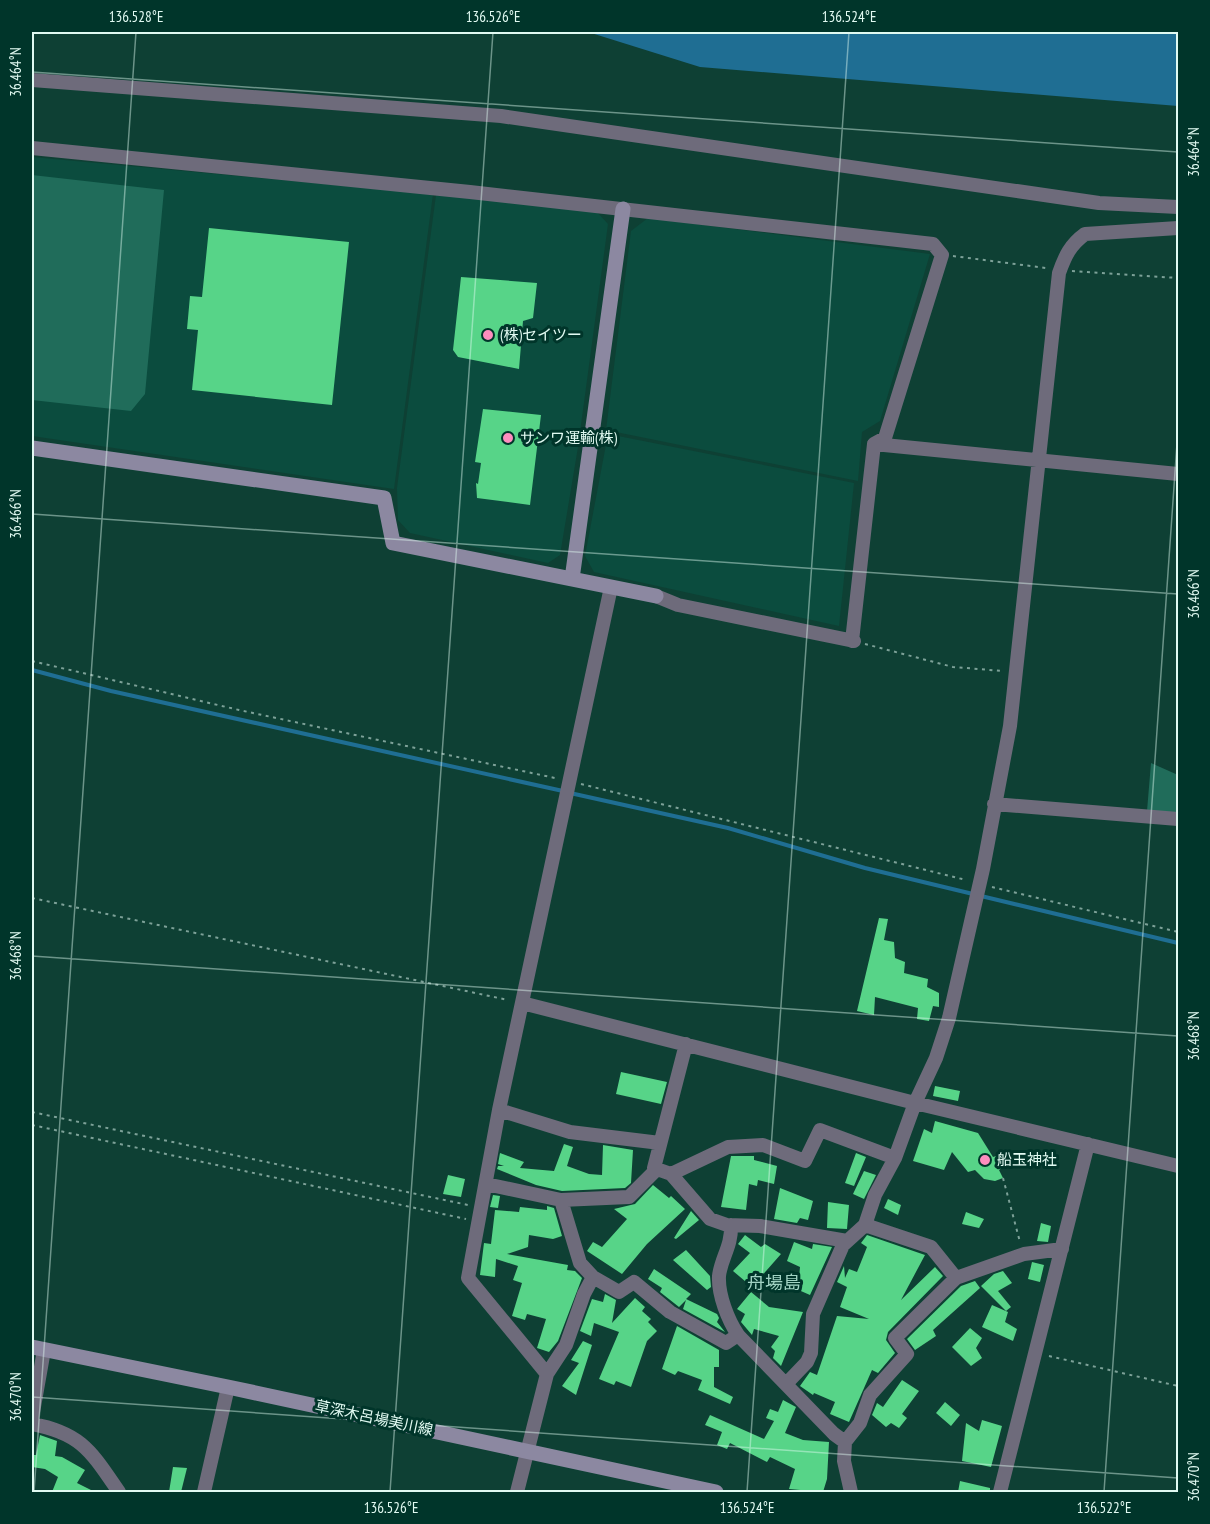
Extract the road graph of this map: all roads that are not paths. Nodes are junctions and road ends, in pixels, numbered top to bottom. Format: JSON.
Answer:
{"nodes":[{"id":1,"x":32,"y":80,"type":"edge"},
{"id":2,"x":32,"y":148,"type":"edge"},
{"id":3,"x":1179,"y":207,"type":"edge"},
{"id":4,"x":623,"y":209,"type":"junction"},
{"id":5,"x":1179,"y":228,"type":"edge"},
{"id":6,"x":874,"y":444,"type":"junction"},
{"id":7,"x":32,"y":448,"type":"edge"},
{"id":8,"x":1041,"y":460,"type":"junction"},
{"id":9,"x":1179,"y":474,"type":"edge"},
{"id":10,"x":572,"y":579,"type":"junction"},
{"id":11,"x":611,"y":587,"type":"junction"},
{"id":12,"x":656,"y":596,"type":"joint"},
{"id":13,"x":994,"y":804,"type":"junction"},
{"id":14,"x":1179,"y":819,"type":"edge"},
{"id":15,"x":522,"y":1003,"type":"junction"},
{"id":16,"x":686,"y":1044,"type":"junction"},
{"id":17,"x":915,"y":1103,"type":"junction"},
{"id":18,"x":499,"y":1110,"type":"junction"},
{"id":19,"x":660,"y":1143,"type":"junction"},
{"id":20,"x":1088,"y":1144,"type":"junction"},
{"id":21,"x":894,"y":1158,"type":"junction"},
{"id":22,"x":1179,"y":1166,"type":"edge"},
{"id":23,"x":657,"y":1169,"type":"junction"},
{"id":24,"x":670,"y":1174,"type":"junction"},
{"id":25,"x":486,"y":1184,"type":"junction"},
{"id":26,"x":561,"y":1200,"type":"junction"},
{"id":27,"x":731,"y":1225,"type":"junction"},
{"id":28,"x":865,"y":1225,"type":"junction"},
{"id":29,"x":847,"y":1240,"type":"junction"},
{"id":30,"x":1062,"y":1249,"type":"junction"},
{"id":31,"x":593,"y":1277,"type":"junction"},
{"id":32,"x":956,"y":1278,"type":"junction"},
{"id":33,"x":738,"y":1335,"type":"junction"},
{"id":34,"x":38,"y":1348,"type":"edge"},
{"id":35,"x":547,"y":1374,"type":"junction"},
{"id":36,"x":786,"y":1384,"type":"junction"},
{"id":37,"x":228,"y":1387,"type":"junction"},
{"id":38,"x":32,"y":1418,"type":"edge"},
{"id":39,"x":32,"y":1424,"type":"edge"},
{"id":40,"x":845,"y":1442,"type":"junction"},
{"id":41,"x":526,"y":1451,"type":"junction"},
{"id":42,"x":119,"y":1492,"type":"edge"},
{"id":43,"x":204,"y":1492,"type":"edge"},
{"id":44,"x":517,"y":1492,"type":"edge"},
{"id":45,"x":716,"y":1492,"type":"edge"},
{"id":46,"x":851,"y":1492,"type":"edge"},
{"id":47,"x":1000,"y":1492,"type":"edge"}],
"edges":[{"from":1,"to":3,"type":"street"},
{"from":2,"to":4,"type":"street"},
{"from":4,"to":6,"type":"street"},
{"from":4,"to":10,"type":"street"},
{"from":5,"to":8,"type":"street"},
{"from":6,"to":8,"type":"street"},
{"from":6,"to":12,"type":"street"},
{"from":7,"to":10,"type":"street"},
{"from":8,"to":9,"type":"street"},
{"from":8,"to":13,"type":"street"},
{"from":10,"to":11,"type":"street"},
{"from":11,"to":12,"type":"street"},
{"from":11,"to":15,"type":"street"},
{"from":13,"to":14,"type":"street"},
{"from":13,"to":17,"type":"street"},
{"from":15,"to":16,"type":"street"},
{"from":15,"to":18,"type":"street"},
{"from":16,"to":17,"type":"street"},
{"from":16,"to":19,"type":"street"},
{"from":17,"to":20,"type":"street"},
{"from":17,"to":21,"type":"street"},
{"from":18,"to":19,"type":"street"},
{"from":18,"to":25,"type":"street"},
{"from":19,"to":23,"type":"street"},
{"from":20,"to":22,"type":"street"},
{"from":20,"to":30,"type":"street"},
{"from":21,"to":24,"type":"street"},
{"from":21,"to":28,"type":"street"},
{"from":23,"to":24,"type":"street"},
{"from":23,"to":26,"type":"street"},
{"from":24,"to":27,"type":"street"},
{"from":25,"to":26,"type":"street"},
{"from":25,"to":35,"type":"street"},
{"from":26,"to":31,"type":"street"},
{"from":27,"to":29,"type":"street"},
{"from":27,"to":33,"type":"street"},
{"from":28,"to":29,"type":"street"},
{"from":28,"to":32,"type":"street"},
{"from":29,"to":36,"type":"street"},
{"from":30,"to":32,"type":"street"},
{"from":30,"to":47,"type":"street"},
{"from":31,"to":33,"type":"street"},
{"from":31,"to":35,"type":"street"},
{"from":32,"to":40,"type":"street"},
{"from":33,"to":36,"type":"street"},
{"from":34,"to":37,"type":"street","name":"草深木呂場美川線"},
{"from":34,"to":38,"type":"street"},
{"from":35,"to":41,"type":"street"},
{"from":36,"to":40,"type":"street"},
{"from":37,"to":41,"type":"street","name":"草深木呂場美川線"},
{"from":37,"to":43,"type":"street"},
{"from":39,"to":42,"type":"street"},
{"from":40,"to":46,"type":"street"},
{"from":41,"to":44,"type":"street"},
{"from":41,"to":45,"type":"street","name":"草深木呂場美川線"}]}
